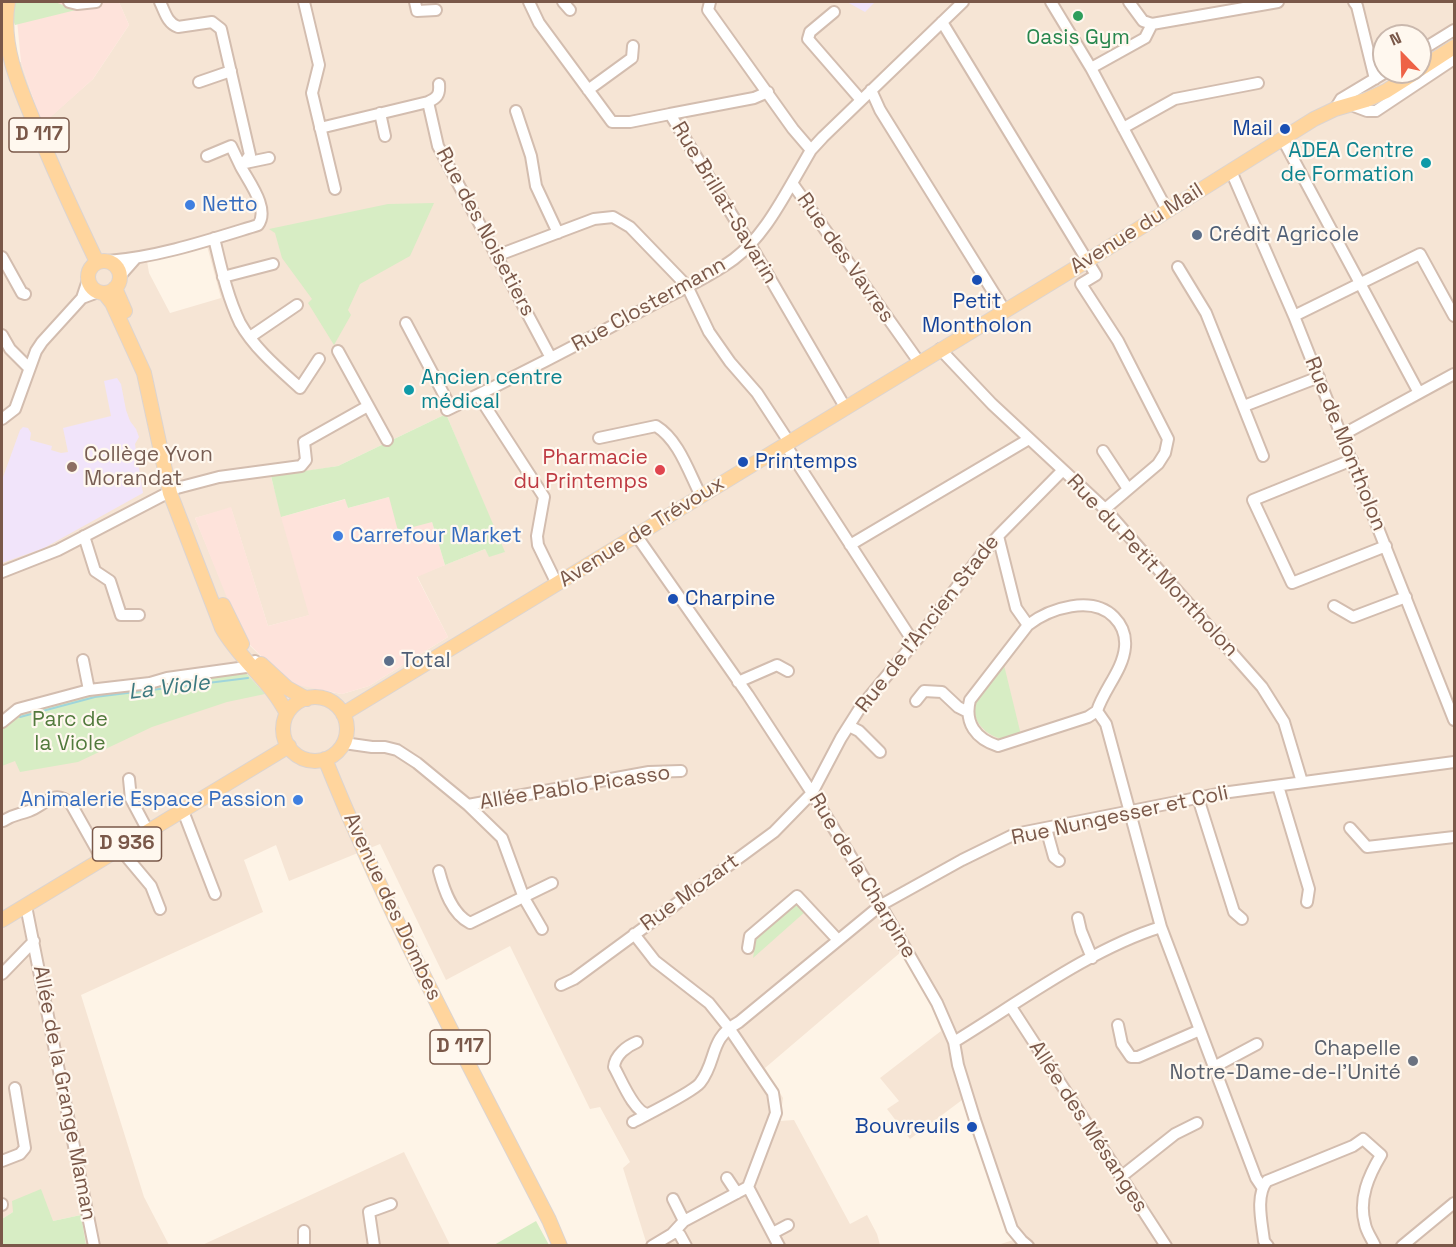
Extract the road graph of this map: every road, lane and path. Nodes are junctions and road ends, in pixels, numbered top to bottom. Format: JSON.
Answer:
{"nodes":[{"id":1,"x":8,"y":2,"type":"edge"},
{"id":2,"x":69,"y":2,"type":"edge"},
{"id":3,"x":96,"y":2,"type":"edge"},
{"id":4,"x":160,"y":2,"type":"edge"},
{"id":5,"x":304,"y":2,"type":"edge"},
{"id":6,"x":415,"y":2,"type":"edge"},
{"id":7,"x":529,"y":2,"type":"edge"},
{"id":8,"x":710,"y":2,"type":"edge"},
{"id":9,"x":963,"y":2,"type":"edge"},
{"id":10,"x":1051,"y":2,"type":"edge"},
{"id":11,"x":1129,"y":2,"type":"edge"},
{"id":12,"x":1278,"y":2,"type":"edge"},
{"id":13,"x":1354,"y":2,"type":"edge"},
{"id":14,"x":436,"y":10,"type":"dead end"},
{"id":15,"x":834,"y":12,"type":"dead end"},
{"id":16,"x":942,"y":22,"type":"junction"},
{"id":17,"x":1152,"y":24,"type":"junction"},
{"id":18,"x":1455,"y":30,"type":"edge"},
{"id":19,"x":1432,"y":44,"type":"edge"},
{"id":20,"x":633,"y":46,"type":"dead end"},
{"id":21,"x":1455,"y":47,"type":"edge"},
{"id":22,"x":1455,"y":59,"type":"edge"},
{"id":23,"x":1432,"y":61,"type":"edge"},
{"id":24,"x":1372,"y":67,"type":"edge"},
{"id":25,"x":1091,"y":68,"type":"junction"},
{"id":26,"x":231,"y":71,"type":"junction"},
{"id":27,"x":1372,"y":81,"type":"edge"},
{"id":28,"x":199,"y":82,"type":"dead end"},
{"id":29,"x":1258,"y":83,"type":"dead end"},
{"id":30,"x":439,"y":84,"type":"dead end"},
{"id":31,"x":1397,"y":84,"type":"edge"},
{"id":32,"x":588,"y":90,"type":"junction"},
{"id":33,"x":871,"y":90,"type":"junction"},
{"id":34,"x":768,"y":92,"type":"junction"},
{"id":35,"x":861,"y":100,"type":"junction"},
{"id":36,"x":428,"y":102,"type":"junction"},
{"id":37,"x":1351,"y":105,"type":"junction"},
{"id":38,"x":1335,"y":109,"type":"junction"},
{"id":39,"x":516,"y":111,"type":"dead end"},
{"id":40,"x":380,"y":113,"type":"junction"},
{"id":41,"x":670,"y":114,"type":"junction"},
{"id":42,"x":320,"y":128,"type":"junction"},
{"id":43,"x":1123,"y":128,"type":"junction"},
{"id":44,"x":385,"y":136,"type":"dead end"},
{"id":45,"x":1282,"y":138,"type":"junction"},
{"id":46,"x":811,"y":150,"type":"junction"},
{"id":47,"x":207,"y":156,"type":"dead end"},
{"id":48,"x":269,"y":158,"type":"dead end"},
{"id":49,"x":243,"y":165,"type":"junction"},
{"id":50,"x":1231,"y":171,"type":"junction"},
{"id":51,"x":792,"y":183,"type":"junction"},
{"id":52,"x":335,"y":189,"type":"dead end"},
{"id":53,"x":1167,"y":210,"type":"junction"},
{"id":54,"x":558,"y":233,"type":"junction"},
{"id":55,"x":214,"y":238,"type":"junction"},
{"id":56,"x":750,"y":244,"type":"junction"},
{"id":57,"x":496,"y":256,"type":"junction"},
{"id":58,"x":2,"y":257,"type":"edge"},
{"id":59,"x":135,"y":259,"type":"junction"},
{"id":60,"x":1088,"y":261,"type":"junction"},
{"id":61,"x":103,"y":262,"type":"junction"},
{"id":62,"x":273,"y":264,"type":"dead end"},
{"id":63,"x":1178,"y":267,"type":"dead end"},
{"id":64,"x":5,"y":272,"type":"edge"},
{"id":65,"x":223,"y":278,"type":"junction"},
{"id":66,"x":88,"y":280,"type":"junction"},
{"id":67,"x":1360,"y":284,"type":"junction"},
{"id":68,"x":687,"y":286,"type":"junction"},
{"id":69,"x":109,"y":287,"type":"junction"},
{"id":70,"x":25,"y":294,"type":"dead end"},
{"id":71,"x":82,"y":298,"type":"junction"},
{"id":72,"x":297,"y":305,"type":"dead end"},
{"id":73,"x":1005,"y":311,"type":"junction"},
{"id":74,"x":1294,"y":316,"type":"junction"},
{"id":75,"x":1455,"y":316,"type":"edge"},
{"id":76,"x":406,"y":323,"type":"dead end"},
{"id":77,"x":2,"y":335,"type":"edge"},
{"id":78,"x":250,"y":337,"type":"junction"},
{"id":79,"x":940,"y":350,"type":"junction"},
{"id":80,"x":338,"y":351,"type":"dead end"},
{"id":81,"x":551,"y":358,"type":"junction"},
{"id":82,"x":319,"y":359,"type":"dead end"},
{"id":83,"x":919,"y":362,"type":"junction"},
{"id":84,"x":29,"y":368,"type":"junction"},
{"id":85,"x":1455,"y":374,"type":"edge"},
{"id":86,"x":1319,"y":377,"type":"junction"},
{"id":87,"x":1419,"y":393,"type":"junction"},
{"id":88,"x":478,"y":395,"type":"junction"},
{"id":89,"x":368,"y":406,"type":"junction"},
{"id":90,"x":1244,"y":406,"type":"junction"},
{"id":91,"x":845,"y":407,"type":"junction"},
{"id":92,"x":2,"y":419,"type":"edge"},
{"id":93,"x":1342,"y":435,"type":"junction"},
{"id":94,"x":600,"y":438,"type":"dead end"},
{"id":95,"x":1029,"y":439,"type":"junction"},
{"id":96,"x":387,"y":440,"type":"dead end"},
{"id":97,"x":787,"y":443,"type":"junction"},
{"id":98,"x":1103,"y":451,"type":"dead end"},
{"id":99,"x":1263,"y":456,"type":"dead end"},
{"id":100,"x":1352,"y":460,"type":"junction"},
{"id":101,"x":1063,"y":470,"type":"junction"},
{"id":102,"x":1128,"y":489,"type":"junction"},
{"id":103,"x":174,"y":490,"type":"junction"},
{"id":104,"x":701,"y":496,"type":"junction"},
{"id":105,"x":1105,"y":509,"type":"junction"},
{"id":106,"x":636,"y":535,"type":"junction"},
{"id":107,"x":84,"y":536,"type":"junction"},
{"id":108,"x":998,"y":536,"type":"junction"},
{"id":109,"x":850,"y":544,"type":"junction"},
{"id":110,"x":1386,"y":546,"type":"junction"},
{"id":111,"x":2,"y":572,"type":"edge"},
{"id":112,"x":557,"y":584,"type":"junction"},
{"id":113,"x":1406,"y":597,"type":"junction"},
{"id":114,"x":1334,"y":606,"type":"dead end"},
{"id":115,"x":139,"y":615,"type":"dead end"},
{"id":116,"x":1028,"y":626,"type":"junction"},
{"id":117,"x":914,"y":643,"type":"junction"},
{"id":118,"x":83,"y":660,"type":"dead end"},
{"id":119,"x":253,"y":662,"type":"junction"},
{"id":120,"x":788,"y":671,"type":"dead end"},
{"id":121,"x":738,"y":682,"type":"junction"},
{"id":122,"x":89,"y":690,"type":"junction"},
{"id":123,"x":307,"y":699,"type":"junction"},
{"id":124,"x":916,"y":701,"type":"dead end"},
{"id":125,"x":1097,"y":711,"type":"junction"},
{"id":126,"x":968,"y":712,"type":"junction"},
{"id":127,"x":287,"y":714,"type":"junction"},
{"id":128,"x":343,"y":714,"type":"junction"},
{"id":129,"x":1455,"y":720,"type":"edge"},
{"id":130,"x":2,"y":722,"type":"edge"},
{"id":131,"x":849,"y":726,"type":"junction"},
{"id":132,"x":344,"y":743,"type":"junction"},
{"id":133,"x":289,"y":746,"type":"junction"},
{"id":134,"x":880,"y":752,"type":"dead end"},
{"id":135,"x":326,"y":759,"type":"junction"},
{"id":136,"x":1455,"y":762,"type":"edge"},
{"id":137,"x":681,"y":771,"type":"dead end"},
{"id":138,"x":129,"y":779,"type":"dead end"},
{"id":139,"x":1302,"y":782,"type":"junction"},
{"id":140,"x":1278,"y":786,"type":"junction"},
{"id":141,"x":812,"y":793,"type":"junction"},
{"id":142,"x":1198,"y":798,"type":"junction"},
{"id":143,"x":468,"y":805,"type":"junction"},
{"id":144,"x":183,"y":811,"type":"junction"},
{"id":145,"x":1129,"y":811,"type":"junction"},
{"id":146,"x":3,"y":821,"type":"edge"},
{"id":147,"x":1046,"y":828,"type":"junction"},
{"id":148,"x":1350,"y":828,"type":"dead end"},
{"id":149,"x":148,"y":831,"type":"junction"},
{"id":150,"x":1455,"y":837,"type":"edge"},
{"id":151,"x":120,"y":849,"type":"junction"},
{"id":152,"x":102,"y":859,"type":"junction"},
{"id":153,"x":1059,"y":861,"type":"dead end"},
{"id":154,"x":439,"y":871,"type":"dead end"},
{"id":155,"x":552,"y":883,"type":"dead end"},
{"id":156,"x":215,"y":894,"type":"dead end"},
{"id":157,"x":524,"y":898,"type":"junction"},
{"id":158,"x":1307,"y":902,"type":"dead end"},
{"id":159,"x":881,"y":905,"type":"junction"},
{"id":160,"x":26,"y":906,"type":"junction"},
{"id":161,"x":160,"y":909,"type":"dead end"},
{"id":162,"x":1078,"y":918,"type":"dead end"},
{"id":163,"x":1242,"y":919,"type":"dead end"},
{"id":164,"x":2,"y":920,"type":"edge"},
{"id":165,"x":1161,"y":927,"type":"junction"},
{"id":166,"x":542,"y":929,"type":"dead end"},
{"id":167,"x":634,"y":934,"type":"junction"},
{"id":168,"x":838,"y":940,"type":"junction"},
{"id":169,"x":34,"y":941,"type":"junction"},
{"id":170,"x":748,"y":948,"type":"dead end"},
{"id":171,"x":1092,"y":958,"type":"junction"},
{"id":172,"x":2,"y":974,"type":"edge"},
{"id":173,"x":561,"y":985,"type":"dead end"},
{"id":174,"x":1011,"y":1007,"type":"junction"},
{"id":175,"x":1118,"y":1025,"type":"dead end"},
{"id":176,"x":729,"y":1028,"type":"junction"},
{"id":177,"x":1200,"y":1030,"type":"junction"},
{"id":178,"x":954,"y":1041,"type":"junction"},
{"id":179,"x":638,"y":1042,"type":"dead end"},
{"id":180,"x":1257,"y":1044,"type":"dead end"},
{"id":181,"x":1214,"y":1067,"type":"junction"},
{"id":182,"x":15,"y":1088,"type":"dead end"},
{"id":183,"x":648,"y":1114,"type":"junction"},
{"id":184,"x":633,"y":1122,"type":"dead end"},
{"id":185,"x":1197,"y":1123,"type":"dead end"},
{"id":186,"x":2,"y":1161,"type":"edge"},
{"id":187,"x":1122,"y":1176,"type":"junction"},
{"id":188,"x":727,"y":1178,"type":"dead end"},
{"id":189,"x":748,"y":1187,"type":"junction"},
{"id":190,"x":1262,"y":1187,"type":"junction"},
{"id":191,"x":736,"y":1193,"type":"junction"},
{"id":192,"x":673,"y":1199,"type":"dead end"},
{"id":193,"x":1455,"y":1203,"type":"edge"},
{"id":194,"x":391,"y":1204,"type":"dead end"},
{"id":195,"x":684,"y":1221,"type":"junction"},
{"id":196,"x":788,"y":1225,"type":"dead end"},
{"id":197,"x":304,"y":1231,"type":"dead end"},
{"id":198,"x":675,"y":1231,"type":"junction"},
{"id":199,"x":773,"y":1233,"type":"junction"},
{"id":200,"x":94,"y":1245,"type":"edge"},
{"id":201,"x":304,"y":1245,"type":"edge"},
{"id":202,"x":374,"y":1245,"type":"edge"},
{"id":203,"x":560,"y":1245,"type":"edge"},
{"id":204,"x":652,"y":1245,"type":"edge"},
{"id":205,"x":686,"y":1245,"type":"edge"},
{"id":206,"x":779,"y":1245,"type":"edge"},
{"id":207,"x":1028,"y":1245,"type":"edge"},
{"id":208,"x":1166,"y":1245,"type":"edge"},
{"id":209,"x":1268,"y":1245,"type":"edge"},
{"id":210,"x":1375,"y":1245,"type":"edge"},
{"id":211,"x":1402,"y":1245,"type":"edge"}],
"edges":[{"from":1,"to":61,"type":"main road","number":"D 117"},
{"from":2,"to":3,"type":"street"},
{"from":4,"to":26,"type":"street"},
{"from":5,"to":42,"type":"street"},
{"from":6,"to":14,"type":"street"},
{"from":7,"to":32,"type":"street","name":"Rue Brillat-Savarin"},
{"from":8,"to":34,"type":"street"},
{"from":9,"to":16,"type":"street","name":"Rue des Vavres"},
{"from":10,"to":25,"type":"street"},
{"from":11,"to":17,"type":"street"},
{"from":12,"to":17,"type":"street"},
{"from":13,"to":24,"type":"street"},
{"from":15,"to":35,"type":"street"},
{"from":16,"to":33,"type":"street","name":"Rue des Vavres"},
{"from":16,"to":60,"type":"street"},
{"from":17,"to":25,"type":"street"},
{"from":18,"to":19,"type":"street"},
{"from":20,"to":32,"type":"street"},
{"from":21,"to":23,"type":"main road"},
{"from":22,"to":37,"type":"street"},
{"from":25,"to":43,"type":"street"},
{"from":26,"to":28,"type":"street"},
{"from":26,"to":49,"type":"street"},
{"from":27,"to":38,"type":"street","name":"Avenue du Mail"},
{"from":29,"to":43,"type":"street"},
{"from":30,"to":36,"type":"street"},
{"from":31,"to":37,"type":"main road","name":"Avenue du Mail"},
{"from":32,"to":41,"type":"street","name":"Rue Brillat-Savarin"},
{"from":33,"to":35,"type":"street","name":"Rue des Vavres"},
{"from":33,"to":73,"type":"street"},
{"from":34,"to":41,"type":"street"},
{"from":34,"to":46,"type":"street"},
{"from":35,"to":46,"type":"street","name":"Rue des Vavres"},
{"from":36,"to":40,"type":"street"},
{"from":36,"to":57,"type":"street","name":"Rue des Noisetiers"},
{"from":37,"to":38,"type":"main road","name":"Avenue du Mail"},
{"from":38,"to":45,"type":"main road","name":"Avenue du Mail"},
{"from":39,"to":54,"type":"street"},
{"from":40,"to":42,"type":"street"},
{"from":40,"to":44,"type":"street"},
{"from":41,"to":56,"type":"street","name":"Rue Brillat-Savarin"},
{"from":42,"to":52,"type":"street"},
{"from":43,"to":53,"type":"street"},
{"from":45,"to":50,"type":"main road","name":"Avenue du Mail"},
{"from":45,"to":67,"type":"street"},
{"from":46,"to":51,"type":"street","name":"Rue des Vavres"},
{"from":47,"to":49,"type":"street"},
{"from":48,"to":49,"type":"street"},
{"from":49,"to":55,"type":"street"},
{"from":50,"to":53,"type":"main road","name":"Avenue du Mail"},
{"from":50,"to":74,"type":"street","name":"Rue de Montholon"},
{"from":51,"to":56,"type":"street","name":"Rue Clostermann"},
{"from":51,"to":83,"type":"street","name":"Rue des Vavres"},
{"from":53,"to":60,"type":"main road","name":"Avenue du Mail"},
{"from":54,"to":57,"type":"street"},
{"from":54,"to":68,"type":"street"},
{"from":55,"to":59,"type":"street"},
{"from":55,"to":65,"type":"street"},
{"from":56,"to":68,"type":"street","name":"Rue Clostermann"},
{"from":56,"to":91,"type":"street","name":"Rue Brillat-Savarin"},
{"from":57,"to":81,"type":"street","name":"Rue des Noisetiers"},
{"from":58,"to":64,"type":"street"},
{"from":59,"to":61,"type":"street"},
{"from":59,"to":69,"type":"street"},
{"from":60,"to":73,"type":"main road","name":"Avenue du Mail"},
{"from":60,"to":102,"type":"street"},
{"from":61,"to":66,"type":"main road"},
{"from":61,"to":69,"type":"main road"},
{"from":62,"to":65,"type":"street"},
{"from":63,"to":90,"type":"street"},
{"from":64,"to":70,"type":"street"},
{"from":65,"to":78,"type":"street"},
{"from":66,"to":69,"type":"main road"},
{"from":66,"to":71,"type":"street"},
{"from":67,"to":74,"type":"street"},
{"from":67,"to":75,"type":"street"},
{"from":67,"to":87,"type":"street"},
{"from":68,"to":81,"type":"street","name":"Rue Clostermann"},
{"from":68,"to":97,"type":"street"},
{"from":69,"to":71,"type":"street"},
{"from":69,"to":103,"type":"main road"},
{"from":71,"to":84,"type":"street"},
{"from":72,"to":78,"type":"street"},
{"from":73,"to":79,"type":"main road","name":"Avenue du Mail"},
{"from":74,"to":86,"type":"street","name":"Rue de Montholon"},
{"from":76,"to":88,"type":"street","name":"Rue Clostermann"},
{"from":77,"to":84,"type":"street"},
{"from":78,"to":82,"type":"street"},
{"from":79,"to":83,"type":"main road","name":"Avenue de Trévoux"},
{"from":79,"to":95,"type":"street","name":"Rue du Petit Montholon"},
{"from":80,"to":89,"type":"street"},
{"from":81,"to":88,"type":"street","name":"Rue Clostermann"},
{"from":83,"to":91,"type":"main road","name":"Avenue de Trévoux"},
{"from":84,"to":92,"type":"street"},
{"from":85,"to":87,"type":"street"},
{"from":86,"to":90,"type":"street"},
{"from":86,"to":93,"type":"street","name":"Rue de Montholon"},
{"from":87,"to":93,"type":"street"},
{"from":88,"to":112,"type":"street"},
{"from":89,"to":96,"type":"street"},
{"from":89,"to":103,"type":"street"},
{"from":90,"to":99,"type":"street"},
{"from":91,"to":97,"type":"main road","name":"Avenue de Trévoux"},
{"from":93,"to":100,"type":"street","name":"Rue de Montholon"},
{"from":94,"to":104,"type":"street"},
{"from":95,"to":101,"type":"street","name":"Rue du Petit Montholon"},
{"from":95,"to":109,"type":"street"},
{"from":97,"to":104,"type":"main road","name":"Avenue de Trévoux"},
{"from":97,"to":109,"type":"street"},
{"from":98,"to":102,"type":"street"},
{"from":100,"to":110,"type":"street","name":"Rue de Montholon"},
{"from":100,"to":110,"type":"street"},
{"from":101,"to":105,"type":"street","name":"Rue du Petit Montholon"},
{"from":101,"to":108,"type":"street","name":"Rue de l’Ancien Stade"},
{"from":102,"to":105,"type":"street"},
{"from":103,"to":107,"type":"street"},
{"from":103,"to":119,"type":"main road"},
{"from":104,"to":106,"type":"main road","name":"Avenue de Trévoux"},
{"from":105,"to":139,"type":"street","name":"Rue du Petit Montholon"},
{"from":106,"to":112,"type":"main road","name":"Avenue de Trévoux"},
{"from":106,"to":121,"type":"street","name":"Rue de la Charpine"},
{"from":107,"to":111,"type":"street"},
{"from":107,"to":115,"type":"street"},
{"from":108,"to":116,"type":"street"},
{"from":108,"to":117,"type":"street","name":"Rue de l’Ancien Stade"},
{"from":109,"to":117,"type":"street"},
{"from":110,"to":113,"type":"street","name":"Rue de Montholon"},
{"from":112,"to":128,"type":"main road","name":"Avenue de Trévoux"},
{"from":113,"to":114,"type":"street"},
{"from":113,"to":129,"type":"street","name":"Rue de Montholon"},
{"from":116,"to":125,"type":"street"},
{"from":116,"to":126,"type":"street"},
{"from":117,"to":131,"type":"street","name":"Rue de l’Ancien Stade"},
{"from":118,"to":122,"type":"street"},
{"from":119,"to":122,"type":"street"},
{"from":119,"to":123,"type":"main road"},
{"from":119,"to":127,"type":"main road"},
{"from":120,"to":121,"type":"street"},
{"from":121,"to":141,"type":"street","name":"Rue de la Charpine"},
{"from":122,"to":130,"type":"street"},
{"from":123,"to":127,"type":"main road"},
{"from":123,"to":128,"type":"main road"},
{"from":124,"to":126,"type":"street"},
{"from":125,"to":126,"type":"street"},
{"from":125,"to":145,"type":"street"},
{"from":127,"to":133,"type":"main road"},
{"from":128,"to":132,"type":"main road"},
{"from":131,"to":134,"type":"street"},
{"from":131,"to":141,"type":"street","name":"Rue de l’Ancien Stade"},
{"from":132,"to":135,"type":"main road"},
{"from":132,"to":143,"type":"street","name":"Allée Pablo Picasso"},
{"from":133,"to":135,"type":"main road"},
{"from":133,"to":144,"type":"main road","number":"D 936"},
{"from":135,"to":203,"type":"main road","name":"Avenue des Dombes","number":"D 117"},
{"from":136,"to":139,"type":"street","name":"Rue Nungesser et Coli"},
{"from":137,"to":143,"type":"street","name":"Allée Pablo Picasso"},
{"from":138,"to":149,"type":"street"},
{"from":139,"to":140,"type":"street","name":"Rue Nungesser et Coli"},
{"from":140,"to":142,"type":"street","name":"Rue Nungesser et Coli"},
{"from":140,"to":158,"type":"street"},
{"from":141,"to":159,"type":"street","name":"Rue de la Charpine"},
{"from":141,"to":167,"type":"street","name":"Rue Mozart"},
{"from":142,"to":145,"type":"street","name":"Rue Nungesser et Coli"},
{"from":142,"to":163,"type":"street"},
{"from":143,"to":157,"type":"street"},
{"from":144,"to":149,"type":"main road","number":"D 936"},
{"from":144,"to":156,"type":"street"},
{"from":145,"to":147,"type":"street","name":"Rue Nungesser et Coli"},
{"from":145,"to":165,"type":"street"},
{"from":146,"to":152,"type":"street"},
{"from":147,"to":153,"type":"street"},
{"from":147,"to":159,"type":"street","name":"Rue Nungesser et Coli"},
{"from":148,"to":150,"type":"street"},
{"from":149,"to":151,"type":"main road","number":"D 936"},
{"from":151,"to":152,"type":"main road","number":"D 936"},
{"from":151,"to":161,"type":"street"},
{"from":152,"to":160,"type":"main road","number":"D 936"},
{"from":154,"to":157,"type":"street"},
{"from":155,"to":157,"type":"street"},
{"from":157,"to":166,"type":"street"},
{"from":159,"to":168,"type":"street","name":"Rue Nungesser et Coli"},
{"from":159,"to":178,"type":"street","name":"Rue de la Charpine"},
{"from":160,"to":164,"type":"main road","number":"D 936"},
{"from":160,"to":169,"type":"street","name":"Allée de la Grange Maman"},
{"from":162,"to":171,"type":"street"},
{"from":165,"to":171,"type":"street"},
{"from":165,"to":177,"type":"street"},
{"from":167,"to":173,"type":"street","name":"Rue Mozart"},
{"from":167,"to":176,"type":"street"},
{"from":168,"to":170,"type":"street"},
{"from":168,"to":176,"type":"street","name":"Rue Nungesser et Coli"},
{"from":169,"to":172,"type":"street","name":"Allée de la Grange Maman"},
{"from":169,"to":200,"type":"street","name":"Allée de la Grange Maman"},
{"from":171,"to":174,"type":"street"},
{"from":174,"to":178,"type":"street"},
{"from":174,"to":187,"type":"street","name":"Allée des Mésanges"},
{"from":175,"to":177,"type":"street"},
{"from":176,"to":183,"type":"street"},
{"from":176,"to":189,"type":"street"},
{"from":177,"to":181,"type":"street"},
{"from":178,"to":207,"type":"street","name":"Rue de la Charpine"},
{"from":179,"to":183,"type":"street"},
{"from":180,"to":181,"type":"street"},
{"from":181,"to":190,"type":"street"},
{"from":182,"to":186,"type":"street"},
{"from":183,"to":184,"type":"street"},
{"from":185,"to":187,"type":"street"},
{"from":187,"to":208,"type":"street","name":"Allée des Mésanges"},
{"from":188,"to":191,"type":"street"},
{"from":189,"to":191,"type":"street"},
{"from":189,"to":199,"type":"street"},
{"from":190,"to":209,"type":"street"},
{"from":190,"to":210,"type":"street"},
{"from":191,"to":195,"type":"street"},
{"from":192,"to":195,"type":"street"},
{"from":193,"to":211,"type":"street"},
{"from":194,"to":202,"type":"street"},
{"from":195,"to":198,"type":"street"},
{"from":196,"to":199,"type":"street"},
{"from":197,"to":201,"type":"street"},
{"from":198,"to":204,"type":"street"},
{"from":198,"to":205,"type":"street"},
{"from":199,"to":206,"type":"street"}]}
